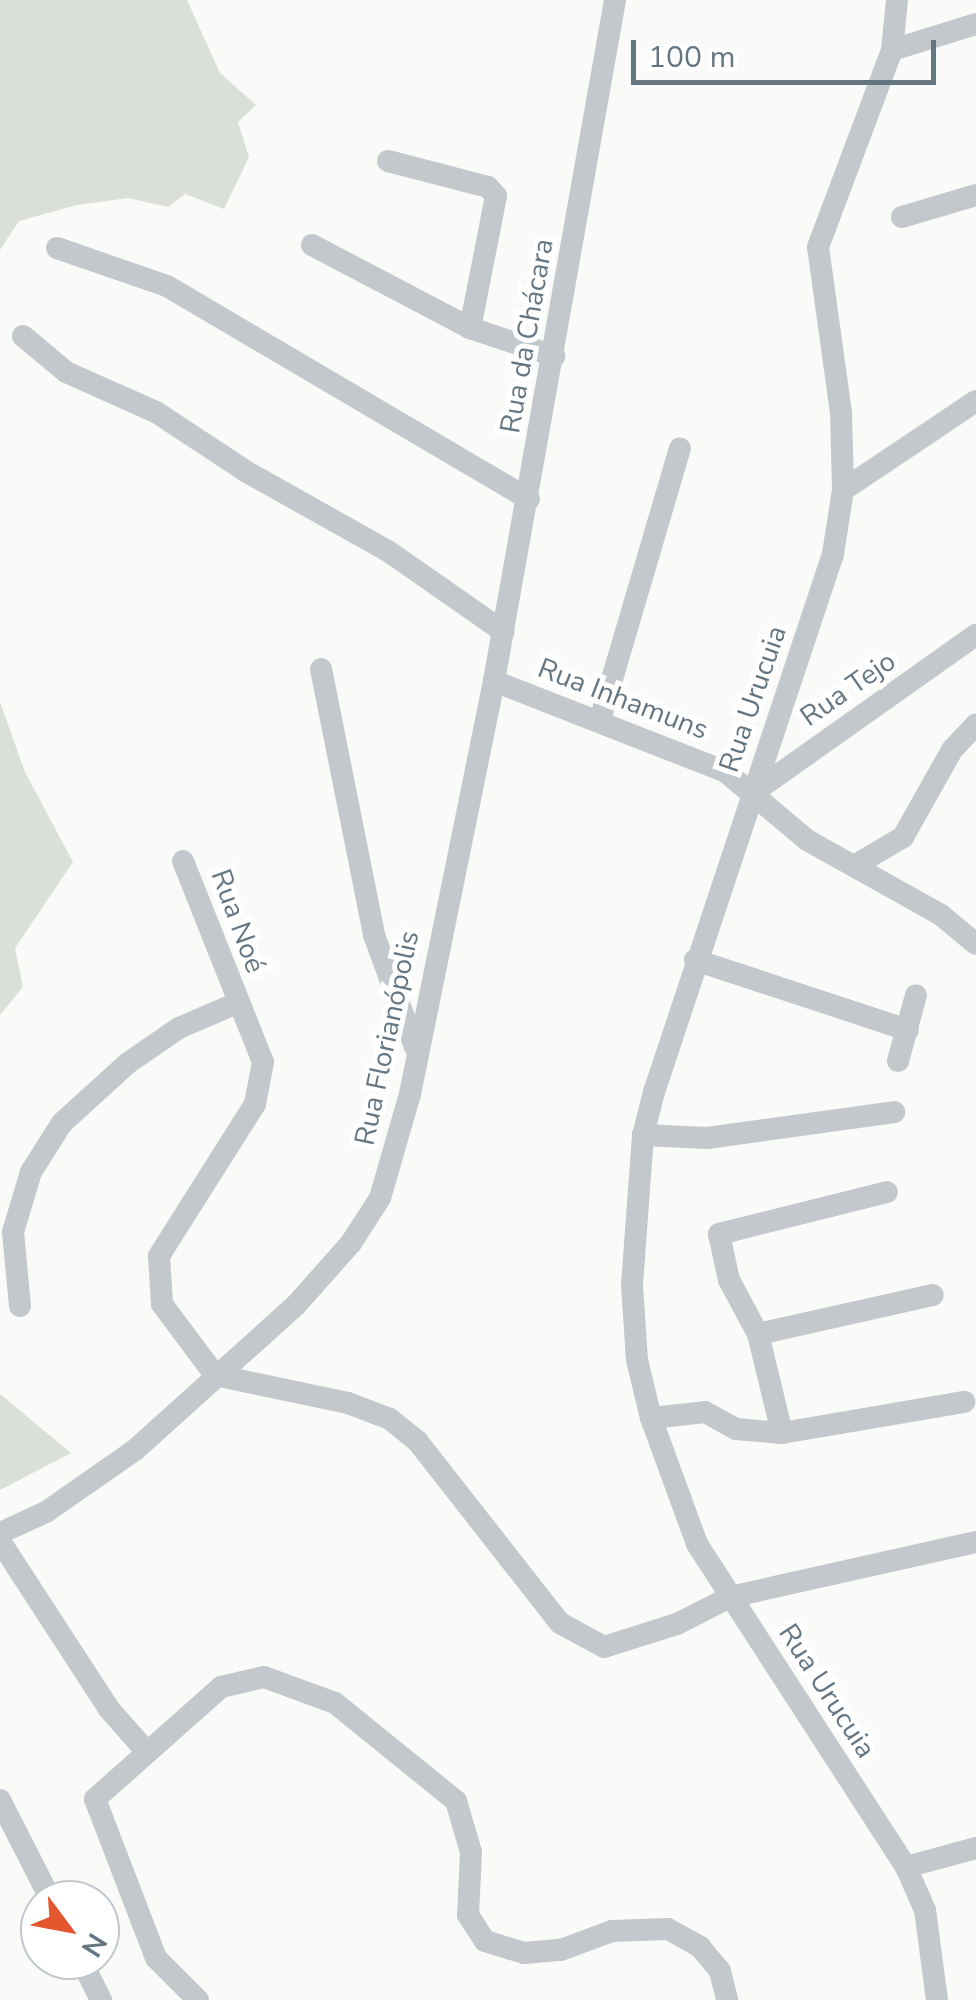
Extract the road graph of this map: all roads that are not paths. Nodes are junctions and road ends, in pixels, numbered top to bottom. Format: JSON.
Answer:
{"nodes":[{"id":1,"x":615,"y":0,"type":"edge"},
{"id":2,"x":897,"y":0,"type":"edge"},
{"id":3,"x":975,"y":19,"type":"edge"},
{"id":4,"x":892,"y":50,"type":"junction"},
{"id":5,"x":388,"y":161,"type":"dead end"},
{"id":6,"x":976,"y":195,"type":"edge"},
{"id":7,"x":902,"y":216,"type":"dead end"},
{"id":8,"x":312,"y":246,"type":"dead end"},
{"id":9,"x":57,"y":248,"type":"dead end"},
{"id":10,"x":470,"y":328,"type":"junction"},
{"id":11,"x":23,"y":336,"type":"dead end"},
{"id":12,"x":554,"y":356,"type":"junction"},
{"id":13,"x":976,"y":401,"type":"edge"},
{"id":14,"x":680,"y":448,"type":"dead end"},
{"id":15,"x":843,"y":490,"type":"junction"},
{"id":16,"x":529,"y":499,"type":"junction"},
{"id":17,"x":504,"y":632,"type":"junction"},
{"id":18,"x":976,"y":636,"type":"edge"},
{"id":19,"x":321,"y":669,"type":"dead end"},
{"id":20,"x":494,"y":682,"type":"junction"},
{"id":21,"x":600,"y":720,"type":"junction"},
{"id":22,"x":976,"y":724,"type":"edge"},
{"id":23,"x":754,"y":792,"type":"junction"},
{"id":24,"x":183,"y":861,"type":"dead end"},
{"id":25,"x":854,"y":866,"type":"junction"},
{"id":26,"x":975,"y":941,"type":"edge"},
{"id":27,"x":695,"y":960,"type":"junction"},
{"id":28,"x":916,"y":996,"type":"dead end"},
{"id":29,"x":237,"y":1002,"type":"junction"},
{"id":30,"x":908,"y":1030,"type":"junction"},
{"id":31,"x":415,"y":1047,"type":"junction"},
{"id":32,"x":898,"y":1060,"type":"dead end"},
{"id":33,"x":894,"y":1112,"type":"dead end"},
{"id":34,"x":642,"y":1134,"type":"junction"},
{"id":35,"x":887,"y":1192,"type":"dead end"},
{"id":36,"x":933,"y":1295,"type":"dead end"},
{"id":37,"x":20,"y":1306,"type":"dead end"},
{"id":38,"x":758,"y":1334,"type":"junction"},
{"id":39,"x":216,"y":1375,"type":"junction"},
{"id":40,"x":964,"y":1402,"type":"dead end"},
{"id":41,"x":650,"y":1418,"type":"junction"},
{"id":42,"x":782,"y":1433,"type":"junction"},
{"id":43,"x":0,"y":1533,"type":"edge"},
{"id":44,"x":0,"y":1541,"type":"edge"},
{"id":45,"x":976,"y":1542,"type":"edge"},
{"id":46,"x":730,"y":1597,"type":"junction"},
{"id":47,"x":146,"y":1751,"type":"junction"},
{"id":48,"x":0,"y":1800,"type":"edge"},
{"id":49,"x":976,"y":1848,"type":"edge"},
{"id":50,"x":906,"y":1867,"type":"junction"},
{"id":51,"x":40,"y":1880,"type":"edge"},
{"id":52,"x":198,"y":2000,"type":"edge"},
{"id":53,"x":727,"y":2000,"type":"edge"},
{"id":54,"x":937,"y":2000,"type":"edge"}],
"edges":[{"from":1,"to":12,"type":"street","name":"Rua da Chácara"},
{"from":2,"to":4,"type":"street","name":"Rua Urucuia"},
{"from":3,"to":4,"type":"street"},
{"from":4,"to":15,"type":"street","name":"Rua Urucuia"},
{"from":5,"to":10,"type":"street"},
{"from":6,"to":7,"type":"street"},
{"from":8,"to":10,"type":"street"},
{"from":9,"to":16,"type":"street"},
{"from":10,"to":12,"type":"street"},
{"from":11,"to":17,"type":"street"},
{"from":12,"to":16,"type":"street","name":"Rua da Chácara"},
{"from":13,"to":15,"type":"street"},
{"from":14,"to":21,"type":"street"},
{"from":15,"to":23,"type":"street","name":"Rua Urucuia"},
{"from":16,"to":17,"type":"street","name":"Rua da Chácara"},
{"from":17,"to":20,"type":"street","name":"Rua da Chácara"},
{"from":18,"to":23,"type":"street","name":"Rua Tejo"},
{"from":19,"to":31,"type":"street"},
{"from":20,"to":21,"type":"street","name":"Rua Inhamuns"},
{"from":20,"to":31,"type":"street","name":"Rua Florianópolis"},
{"from":21,"to":23,"type":"street","name":"Rua Inhamuns"},
{"from":22,"to":25,"type":"street"},
{"from":23,"to":25,"type":"street","name":"Rua Inhamuns"},
{"from":23,"to":27,"type":"street","name":"Rua Urucuia"},
{"from":24,"to":29,"type":"street","name":"Rua Noé"},
{"from":25,"to":26,"type":"street","name":"Rua Inhamuns"},
{"from":27,"to":30,"type":"street"},
{"from":27,"to":34,"type":"street","name":"Rua Urucuia"},
{"from":28,"to":30,"type":"street"},
{"from":29,"to":37,"type":"street"},
{"from":29,"to":39,"type":"street","name":"Rua Noé"},
{"from":30,"to":32,"type":"street"},
{"from":31,"to":39,"type":"street","name":"Rua Florianópolis"},
{"from":33,"to":34,"type":"street"},
{"from":34,"to":41,"type":"street","name":"Rua Urucuia"},
{"from":35,"to":38,"type":"street"},
{"from":36,"to":38,"type":"street"},
{"from":38,"to":42,"type":"street"},
{"from":39,"to":43,"type":"street","name":"Rua Florianópolis"},
{"from":39,"to":46,"type":"street"},
{"from":40,"to":42,"type":"street"},
{"from":41,"to":42,"type":"street"},
{"from":41,"to":46,"type":"street","name":"Rua Urucuia"},
{"from":44,"to":47,"type":"street"},
{"from":45,"to":46,"type":"street"},
{"from":46,"to":50,"type":"street","name":"Rua Urucuia"},
{"from":47,"to":52,"type":"street"},
{"from":47,"to":53,"type":"street"},
{"from":48,"to":51,"type":"street"},
{"from":49,"to":50,"type":"street"},
{"from":50,"to":54,"type":"street","name":"Rua Urucuia"}]}
